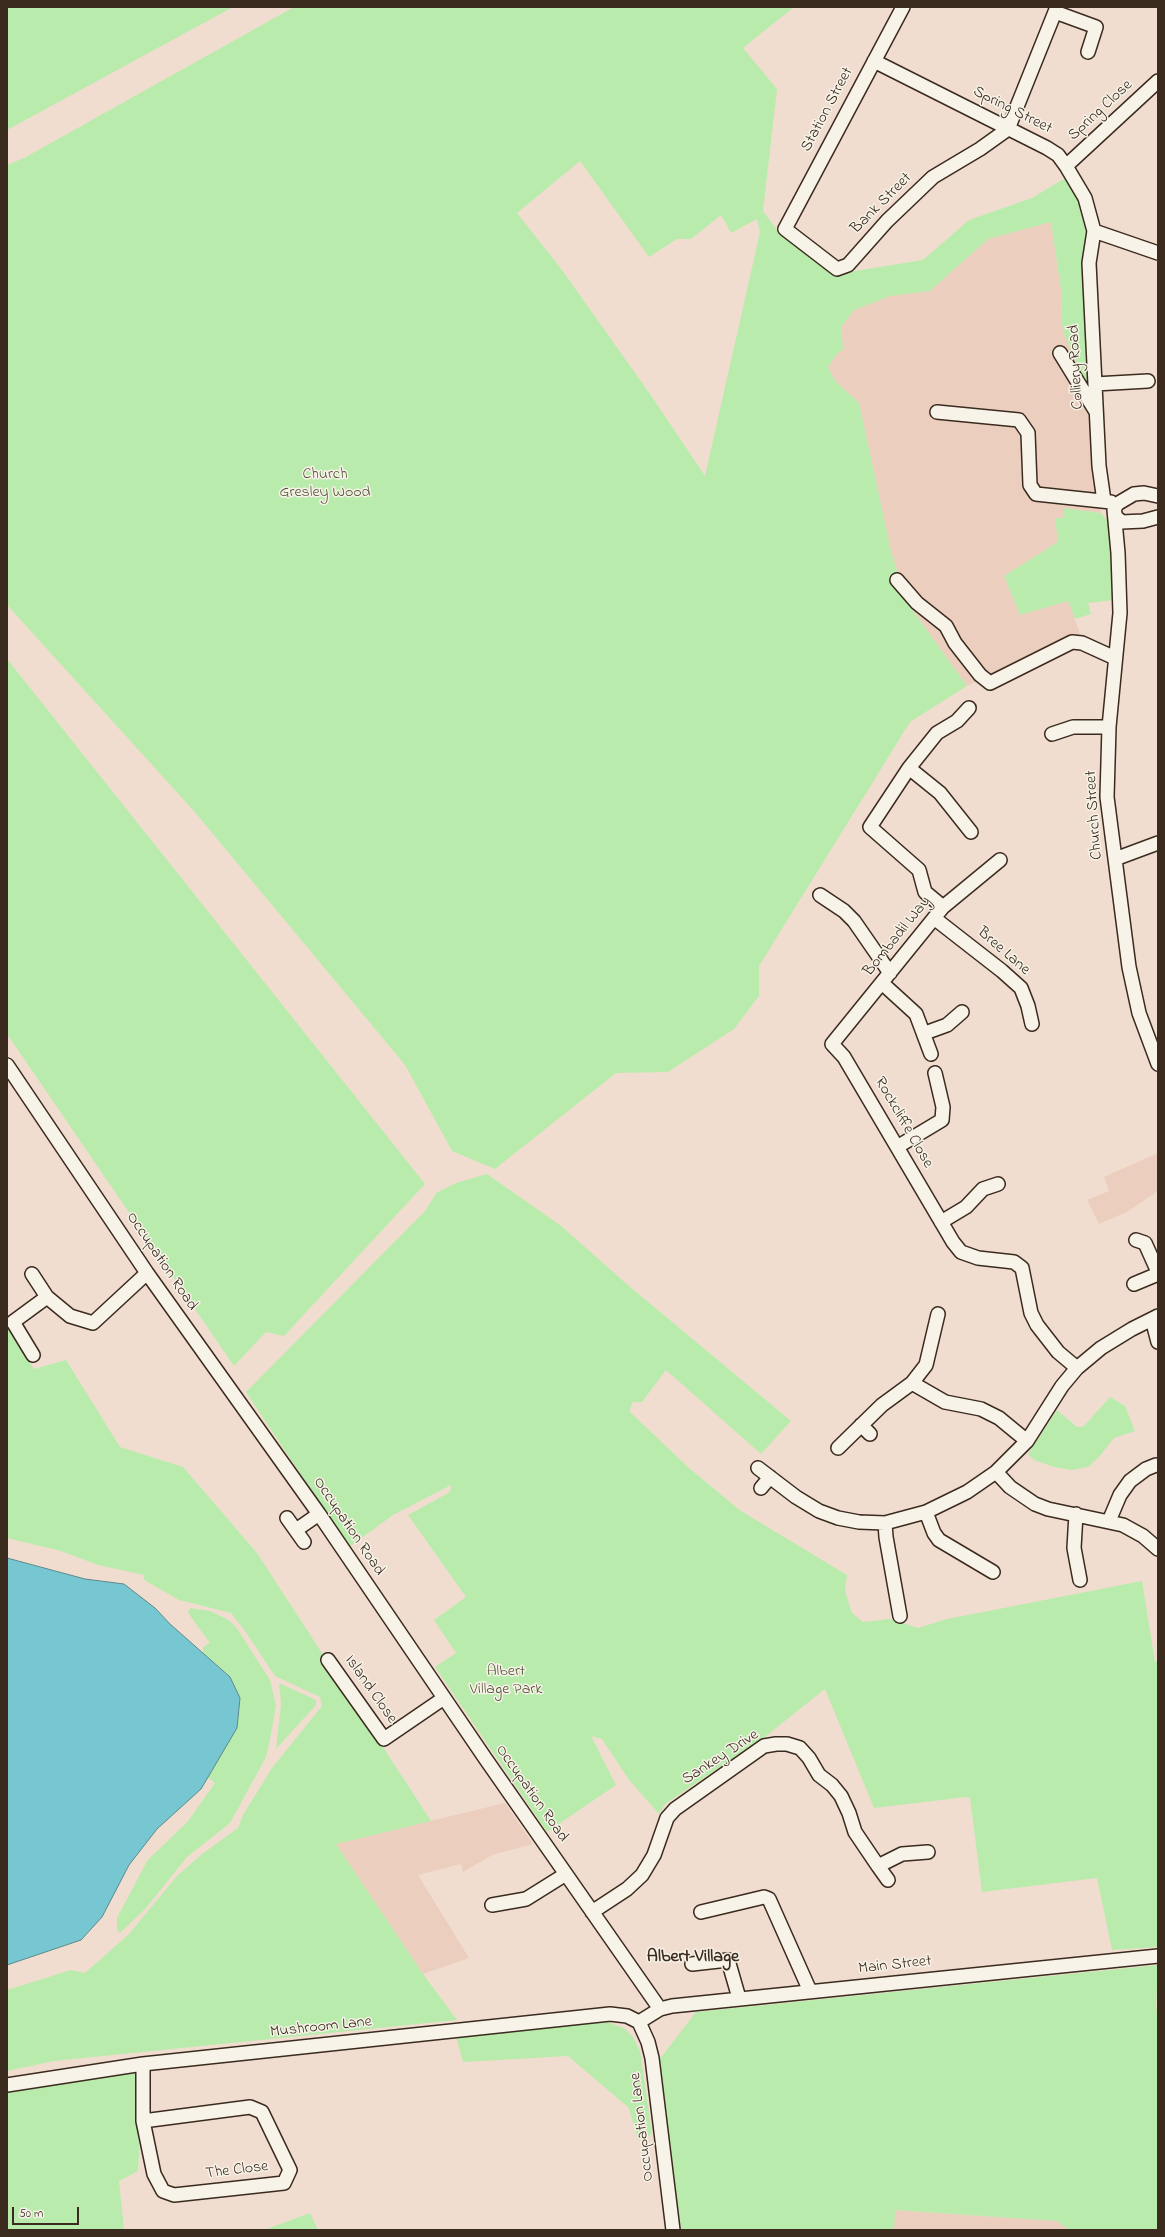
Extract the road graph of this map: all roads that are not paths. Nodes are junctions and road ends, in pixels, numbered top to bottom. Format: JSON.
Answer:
{"nodes":[{"id":1,"x":903,"y":7,"type":"edge"},
{"id":2,"x":1056,"y":9,"type":"edge"},
{"id":3,"x":1088,"y":52,"type":"dead end"},
{"id":4,"x":874,"y":61,"type":"junction"},
{"id":5,"x":1158,"y":81,"type":"edge"},
{"id":6,"x":1008,"y":129,"type":"junction"},
{"id":7,"x":1066,"y":166,"type":"junction"},
{"id":8,"x":785,"y":229,"type":"joint"},
{"id":9,"x":1094,"y":231,"type":"junction"},
{"id":10,"x":1158,"y":253,"type":"edge"},
{"id":11,"x":1060,"y":353,"type":"dead end"},
{"id":12,"x":1148,"y":381,"type":"dead end"},
{"id":13,"x":1094,"y":384,"type":"junction"},
{"id":14,"x":1096,"y":410,"type":"junction"},
{"id":15,"x":937,"y":412,"type":"dead end"},
{"id":16,"x":1158,"y":496,"type":"edge"},
{"id":17,"x":1104,"y":501,"type":"junction"},
{"id":18,"x":1115,"y":507,"type":"junction"},
{"id":19,"x":1158,"y":517,"type":"edge"},
{"id":20,"x":1130,"y":522,"type":"junction"},
{"id":21,"x":1116,"y":536,"type":"junction"},
{"id":22,"x":897,"y":580,"type":"dead end"},
{"id":23,"x":1115,"y":658,"type":"junction"},
{"id":24,"x":969,"y":708,"type":"dead end"},
{"id":25,"x":1109,"y":727,"type":"junction"},
{"id":26,"x":1052,"y":734,"type":"dead end"},
{"id":27,"x":909,"y":768,"type":"junction"},
{"id":28,"x":971,"y":832,"type":"dead end"},
{"id":29,"x":1158,"y":843,"type":"edge"},
{"id":30,"x":1114,"y":859,"type":"junction"},
{"id":31,"x":1000,"y":860,"type":"dead end"},
{"id":32,"x":820,"y":895,"type":"dead end"},
{"id":33,"x":942,"y":907,"type":"junction"},
{"id":34,"x":934,"y":918,"type":"junction"},
{"id":35,"x":886,"y":978,"type":"junction"},
{"id":36,"x":962,"y":1012,"type":"dead end"},
{"id":37,"x":1032,"y":1024,"type":"dead end"},
{"id":38,"x":925,"y":1033,"type":"junction"},
{"id":39,"x":832,"y":1044,"type":"joint"},
{"id":40,"x":931,"y":1054,"type":"dead end"},
{"id":41,"x":1158,"y":1064,"type":"edge"},
{"id":42,"x":7,"y":1065,"type":"edge"},
{"id":43,"x":935,"y":1073,"type":"dead end"},
{"id":44,"x":897,"y":1147,"type":"junction"},
{"id":45,"x":998,"y":1184,"type":"dead end"},
{"id":46,"x":941,"y":1222,"type":"junction"},
{"id":47,"x":1136,"y":1240,"type":"dead end"},
{"id":48,"x":147,"y":1273,"type":"junction"},
{"id":49,"x":1158,"y":1273,"type":"edge"},
{"id":50,"x":32,"y":1274,"type":"dead end"},
{"id":51,"x":1134,"y":1284,"type":"dead end"},
{"id":52,"x":47,"y":1297,"type":"junction"},
{"id":53,"x":938,"y":1314,"type":"dead end"},
{"id":54,"x":1155,"y":1318,"type":"edge"},
{"id":55,"x":1158,"y":1342,"type":"edge"},
{"id":56,"x":33,"y":1355,"type":"dead end"},
{"id":57,"x":1077,"y":1368,"type":"junction"},
{"id":58,"x":912,"y":1382,"type":"junction"},
{"id":59,"x":1027,"y":1441,"type":"junction"},
{"id":60,"x":838,"y":1448,"type":"dead end"},
{"id":61,"x":1156,"y":1465,"type":"dead end"},
{"id":62,"x":758,"y":1468,"type":"dead end"},
{"id":63,"x":996,"y":1472,"type":"junction"},
{"id":64,"x":770,"y":1477,"type":"junction"},
{"id":65,"x":761,"y":1488,"type":"dead end"},
{"id":66,"x":926,"y":1512,"type":"junction"},
{"id":67,"x":319,"y":1514,"type":"junction"},
{"id":68,"x":1076,"y":1514,"type":"junction"},
{"id":69,"x":288,"y":1518,"type":"dead end"},
{"id":70,"x":1109,"y":1521,"type":"junction"},
{"id":71,"x":885,"y":1522,"type":"junction"},
{"id":72,"x":296,"y":1530,"type":"junction"},
{"id":73,"x":304,"y":1542,"type":"dead end"},
{"id":74,"x":1158,"y":1549,"type":"edge"},
{"id":75,"x":993,"y":1572,"type":"dead end"},
{"id":76,"x":1080,"y":1580,"type":"dead end"},
{"id":77,"x":900,"y":1616,"type":"dead end"},
{"id":78,"x":328,"y":1660,"type":"dead end"},
{"id":79,"x":444,"y":1698,"type":"junction"},
{"id":80,"x":928,"y":1852,"type":"dead end"},
{"id":81,"x":878,"y":1866,"type":"junction"},
{"id":82,"x":566,"y":1874,"type":"junction"},
{"id":83,"x":888,"y":1880,"type":"dead end"},
{"id":84,"x":492,"y":1905,"type":"dead end"},
{"id":85,"x":592,"y":1912,"type":"junction"},
{"id":86,"x":701,"y":1912,"type":"dead end"},
{"id":87,"x":1158,"y":1956,"type":"edge"},
{"id":88,"x":692,"y":1964,"type":"dead end"},
{"id":89,"x":810,"y":1991,"type":"junction"},
{"id":90,"x":739,"y":1998,"type":"junction"},
{"id":91,"x":660,"y":2009,"type":"junction"},
{"id":92,"x":639,"y":2022,"type":"junction"},
{"id":93,"x":143,"y":2064,"type":"junction"},
{"id":94,"x":7,"y":2085,"type":"edge"},
{"id":95,"x":143,"y":2121,"type":"junction"},
{"id":96,"x":673,"y":2230,"type":"edge"}],
"edges":[{"from":1,"to":4,"type":"street","name":"Station Street"},
{"from":2,"to":3,"type":"street"},
{"from":2,"to":6,"type":"street"},
{"from":4,"to":6,"type":"street","name":"Spring Street"},
{"from":4,"to":8,"type":"street","name":"Station Street"},
{"from":5,"to":7,"type":"street","name":"Spring Close"},
{"from":6,"to":7,"type":"street","name":"Spring Street"},
{"from":6,"to":8,"type":"street","name":"Bank Street"},
{"from":7,"to":9,"type":"street","name":"Spring Street"},
{"from":9,"to":10,"type":"street"},
{"from":9,"to":13,"type":"street","name":"Colliery Road"},
{"from":11,"to":14,"type":"street"},
{"from":12,"to":13,"type":"street"},
{"from":13,"to":14,"type":"street","name":"Colliery Road"},
{"from":14,"to":17,"type":"street","name":"Colliery Road"},
{"from":15,"to":17,"type":"street"},
{"from":16,"to":18,"type":"street"},
{"from":17,"to":18,"type":"street"},
{"from":18,"to":20,"type":"street"},
{"from":18,"to":21,"type":"street","name":"Church Street"},
{"from":19,"to":20,"type":"street"},
{"from":20,"to":21,"type":"street"},
{"from":21,"to":23,"type":"street","name":"Church Street"},
{"from":22,"to":23,"type":"street"},
{"from":23,"to":25,"type":"street","name":"Church Street"},
{"from":24,"to":27,"type":"street"},
{"from":25,"to":26,"type":"street"},
{"from":25,"to":30,"type":"street","name":"Church Street"},
{"from":27,"to":28,"type":"street"},
{"from":27,"to":33,"type":"street"},
{"from":29,"to":30,"type":"street"},
{"from":30,"to":41,"type":"street","name":"Church Street"},
{"from":31,"to":33,"type":"street","name":"Bombadil Way"},
{"from":32,"to":35,"type":"street"},
{"from":33,"to":34,"type":"street","name":"Bombadil Way"},
{"from":34,"to":35,"type":"street","name":"Bombadil Way"},
{"from":34,"to":37,"type":"street","name":"Bree Lane"},
{"from":35,"to":38,"type":"street"},
{"from":35,"to":39,"type":"street","name":"Bombadil Way"},
{"from":36,"to":38,"type":"street"},
{"from":38,"to":40,"type":"street"},
{"from":39,"to":44,"type":"street","name":"Rockcliffe Close"},
{"from":42,"to":48,"type":"street","name":"Occupation Road"},
{"from":43,"to":44,"type":"street"},
{"from":44,"to":46,"type":"street","name":"Rockcliffe Close"},
{"from":45,"to":46,"type":"street"},
{"from":46,"to":57,"type":"street","name":"Rockcliffe Close"},
{"from":47,"to":49,"type":"street"},
{"from":48,"to":52,"type":"street"},
{"from":48,"to":67,"type":"street","name":"Occupation Road"},
{"from":49,"to":51,"type":"street"},
{"from":50,"to":52,"type":"street"},
{"from":52,"to":56,"type":"street"},
{"from":53,"to":58,"type":"street"},
{"from":54,"to":55,"type":"street"},
{"from":54,"to":57,"type":"street"},
{"from":57,"to":59,"type":"street"},
{"from":58,"to":59,"type":"street"},
{"from":58,"to":60,"type":"street"},
{"from":59,"to":63,"type":"street"},
{"from":61,"to":70,"type":"street"},
{"from":62,"to":64,"type":"street"},
{"from":63,"to":66,"type":"street"},
{"from":63,"to":68,"type":"street"},
{"from":64,"to":65,"type":"street"},
{"from":64,"to":71,"type":"street"},
{"from":66,"to":71,"type":"street"},
{"from":66,"to":75,"type":"street"},
{"from":67,"to":72,"type":"street"},
{"from":67,"to":79,"type":"street","name":"Occupation Road"},
{"from":68,"to":70,"type":"street"},
{"from":68,"to":76,"type":"street"},
{"from":69,"to":72,"type":"street"},
{"from":70,"to":74,"type":"street"},
{"from":71,"to":77,"type":"street"},
{"from":72,"to":73,"type":"street"},
{"from":78,"to":79,"type":"street","name":"Island Close"},
{"from":79,"to":82,"type":"street","name":"Occupation Road"},
{"from":80,"to":81,"type":"street"},
{"from":81,"to":83,"type":"street","name":"Sankey Drive"},
{"from":81,"to":85,"type":"street","name":"Sankey Drive"},
{"from":82,"to":84,"type":"street"},
{"from":82,"to":85,"type":"street","name":"Occupation Road"},
{"from":85,"to":91,"type":"street","name":"Occupation Road"},
{"from":86,"to":89,"type":"street"},
{"from":87,"to":89,"type":"street","name":"Main Street"},
{"from":88,"to":90,"type":"street"},
{"from":89,"to":90,"type":"street","name":"Main Street"},
{"from":90,"to":91,"type":"street","name":"Main Street"},
{"from":91,"to":92,"type":"street","name":"Main Street"},
{"from":92,"to":93,"type":"street","name":"Mushroom Lane"},
{"from":92,"to":96,"type":"street","name":"Occupation Lane"},
{"from":93,"to":94,"type":"street","name":"Mushroom Lane"},
{"from":93,"to":95,"type":"street","name":"The Close"},
{"from":95,"to":95,"type":"street","name":"The Close"}]}
